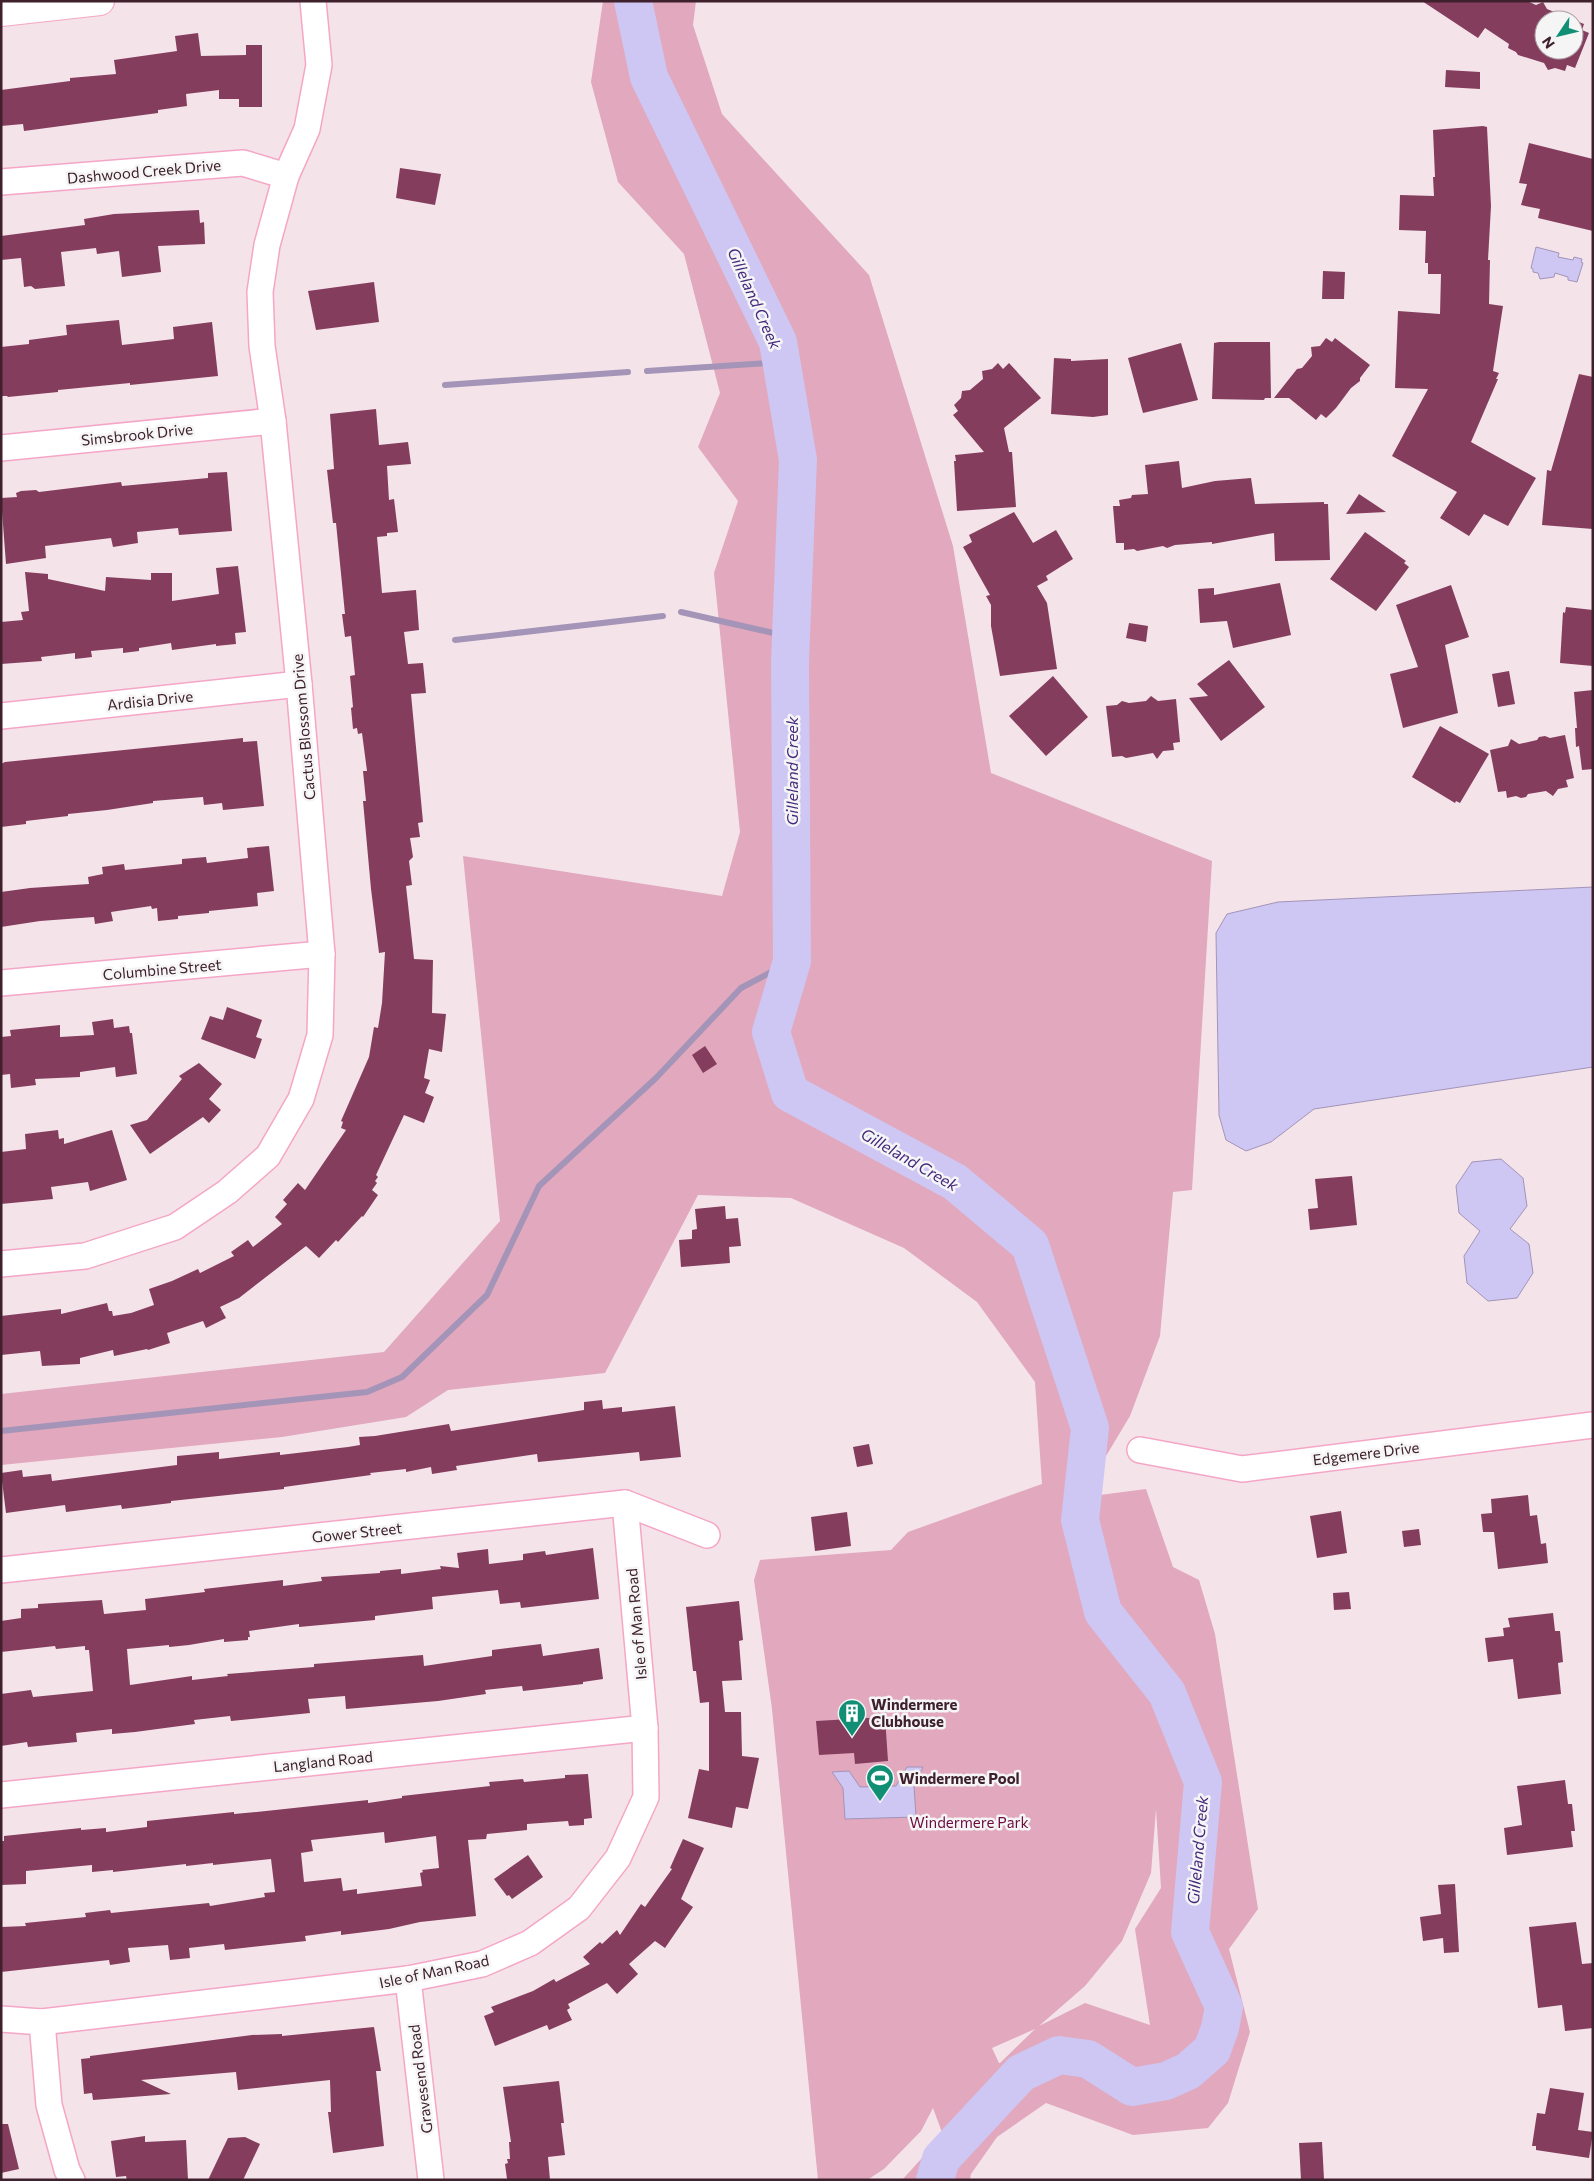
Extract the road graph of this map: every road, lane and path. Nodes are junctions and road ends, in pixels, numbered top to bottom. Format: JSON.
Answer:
{"nodes":[{"id":1,"x":100,"y":1,"type":"edge"},
{"id":2,"x":313,"y":1,"type":"edge"},
{"id":3,"x":1,"y":12,"type":"edge"},
{"id":4,"x":286,"y":176,"type":"junction"},
{"id":5,"x":1,"y":182,"type":"edge"},
{"id":6,"x":273,"y":421,"type":"junction"},
{"id":7,"x":1,"y":448,"type":"edge"},
{"id":8,"x":299,"y":684,"type":"junction"},
{"id":9,"x":1,"y":716,"type":"edge"},
{"id":10,"x":322,"y":954,"type":"junction"},
{"id":11,"x":1,"y":983,"type":"edge"},
{"id":12,"x":1,"y":1264,"type":"edge"},
{"id":13,"x":1593,"y":1425,"type":"edge"},
{"id":14,"x":1140,"y":1450,"type":"dead end"},
{"id":15,"x":625,"y":1503,"type":"junction"},
{"id":16,"x":707,"y":1536,"type":"dead end"},
{"id":17,"x":1,"y":1570,"type":"edge"},
{"id":18,"x":645,"y":1728,"type":"junction"},
{"id":19,"x":1,"y":1794,"type":"edge"},
{"id":20,"x":408,"y":1979,"type":"junction"},
{"id":21,"x":1,"y":2019,"type":"edge"},
{"id":22,"x":42,"y":2022,"type":"junction"},
{"id":23,"x":72,"y":2180,"type":"edge"},
{"id":24,"x":431,"y":2180,"type":"edge"}],
"edges":[{"from":1,"to":3,"type":"main road"},
{"from":2,"to":4,"type":"street","name":"Cactus Blossom Drive"},
{"from":4,"to":5,"type":"street","name":"Dashwood Creek Drive"},
{"from":4,"to":6,"type":"street","name":"Cactus Blossom Drive"},
{"from":6,"to":7,"type":"street","name":"Simsbrook Drive"},
{"from":6,"to":8,"type":"street","name":"Cactus Blossom Drive"},
{"from":8,"to":9,"type":"street","name":"Ardisia Drive"},
{"from":8,"to":10,"type":"street","name":"Cactus Blossom Drive"},
{"from":10,"to":11,"type":"street","name":"Columbine Street"},
{"from":10,"to":12,"type":"street","name":"Cactus Blossom Drive"},
{"from":13,"to":14,"type":"street","name":"Edgemere Drive"},
{"from":15,"to":16,"type":"street","name":"Gower Street"},
{"from":15,"to":17,"type":"street","name":"Gower Street"},
{"from":15,"to":18,"type":"street","name":"Isle of Man Road"},
{"from":18,"to":19,"type":"street","name":"Langland Road"},
{"from":18,"to":20,"type":"street","name":"Isle of Man Road"},
{"from":20,"to":22,"type":"street","name":"Isle of Man Road"},
{"from":20,"to":24,"type":"street","name":"Gravesend Road"},
{"from":21,"to":22,"type":"street","name":"Isle of Man Road"},
{"from":22,"to":23,"type":"street"}]}
